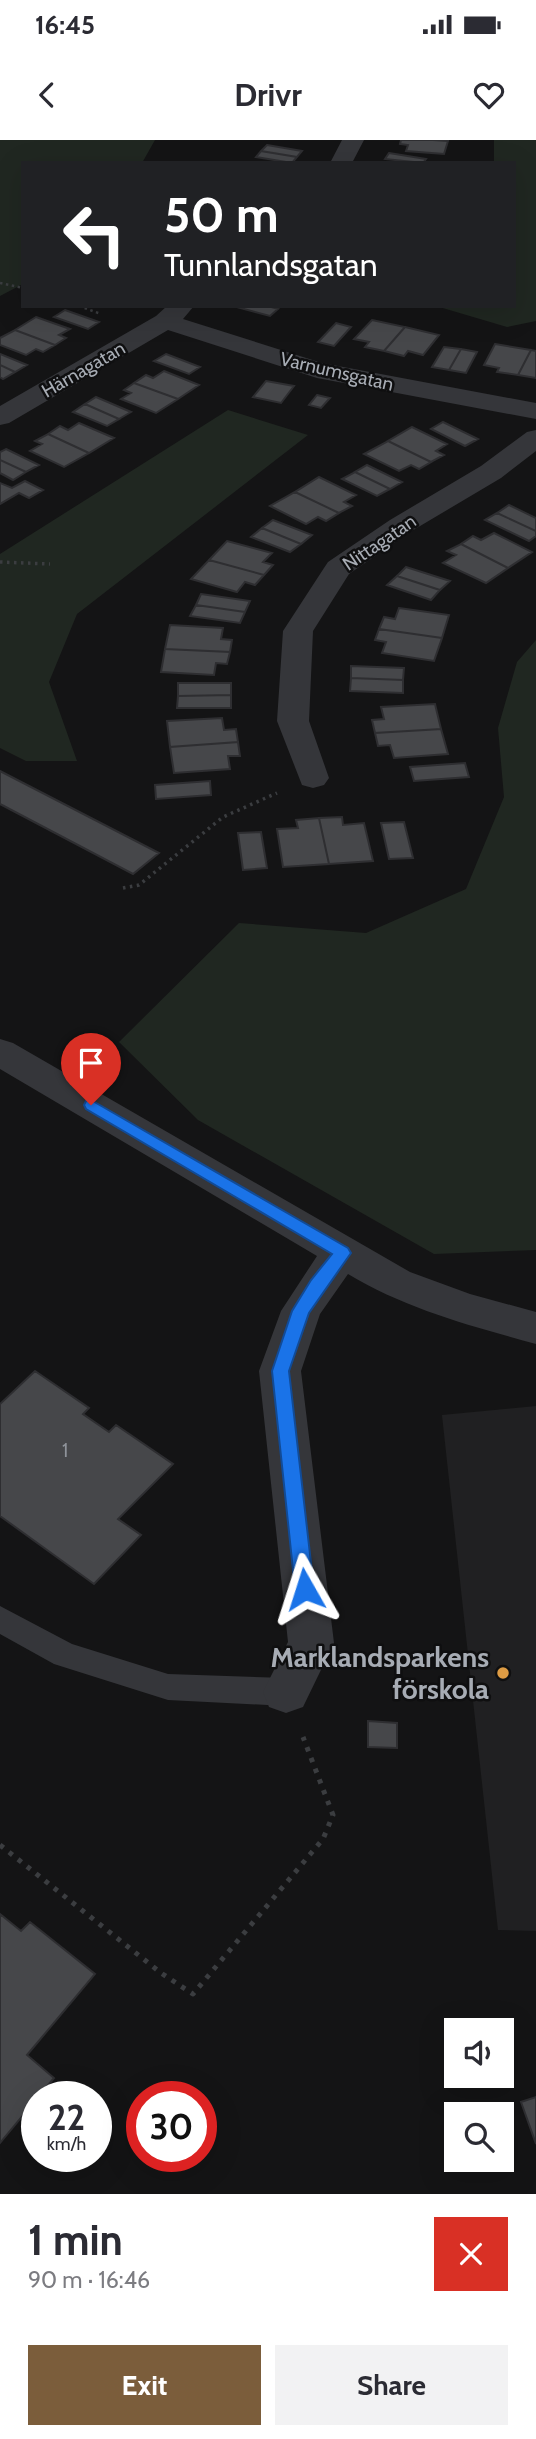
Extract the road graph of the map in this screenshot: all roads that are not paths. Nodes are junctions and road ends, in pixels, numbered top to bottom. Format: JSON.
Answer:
{"nodes":[{"id":1,"x":353,"y":140,"type":"edge"},
{"id":2,"x":342,"y":161,"type":"edge"},
{"id":3,"x":174,"y":314,"type":"edge"},
{"id":4,"x":536,"y":411,"type":"edge"},
{"id":5,"x":0,"y":417,"type":"edge"},
{"id":6,"x":536,"y":438,"type":"edge"},
{"id":7,"x":313,"y":778,"type":"road end"},
{"id":8,"x":0,"y":1052,"type":"edge"},
{"id":9,"x":342,"y":1253,"type":"junction"},
{"id":10,"x":536,"y":1328,"type":"edge"},
{"id":11,"x":0,"y":1619,"type":"edge"},
{"id":12,"x":285,"y":1692,"type":"joint"}],
"edges":[{"from":1,"to":2,"type":"street"},
{"from":3,"to":4,"type":"street","name":"Varnumsgatan"},
{"from":3,"to":5,"type":"street","name":"Härnagatan"},
{"from":6,"to":7,"type":"street","name":"Nittagatan"},
{"from":8,"to":9,"type":"street"},
{"from":9,"to":10,"type":"street"},
{"from":9,"to":12,"type":"street"},
{"from":11,"to":12,"type":"lane"}]}
